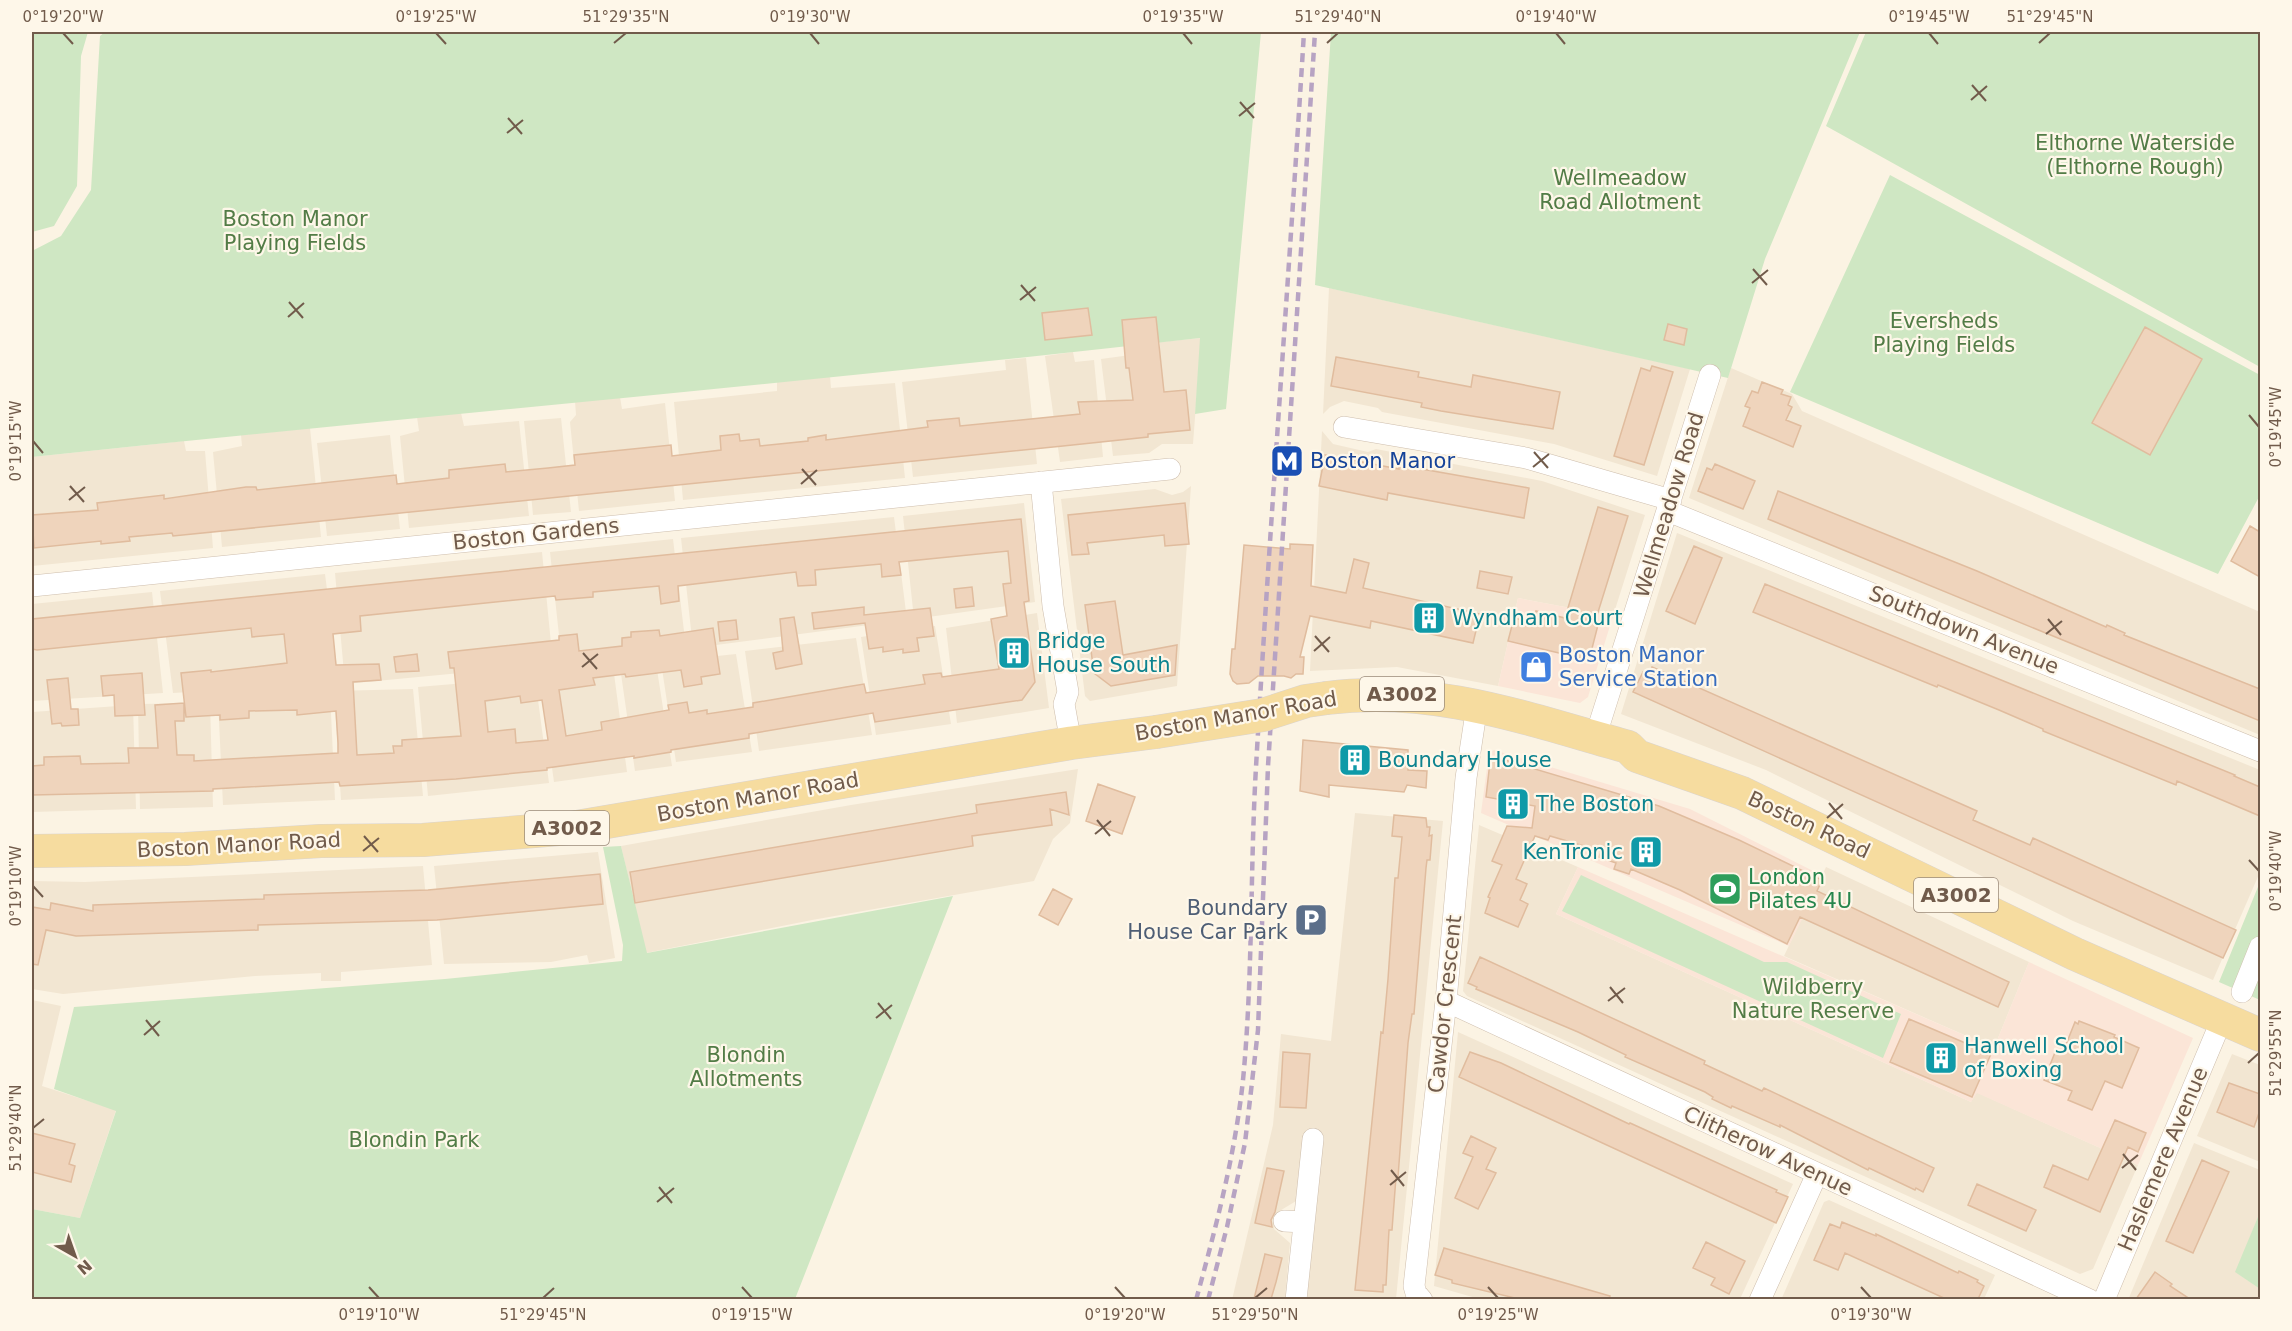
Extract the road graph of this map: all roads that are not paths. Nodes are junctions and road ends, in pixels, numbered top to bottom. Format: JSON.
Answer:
{"nodes":[{"id":1,"x":1710,"y":375,"type":"dead end"},
{"id":2,"x":1344,"y":427,"type":"dead end"},
{"id":3,"x":1170,"y":469,"type":"dead end"},
{"id":4,"x":1041,"y":482,"type":"junction"},
{"id":5,"x":1669,"y":506,"type":"junction"},
{"id":6,"x":32,"y":586,"type":"edge"},
{"id":7,"x":1477,"y":706,"type":"junction"},
{"id":8,"x":1595,"y":738,"type":"junction"},
{"id":9,"x":1071,"y":743,"type":"junction"},
{"id":10,"x":2260,"y":751,"type":"edge"},
{"id":11,"x":32,"y":851,"type":"edge"},
{"id":12,"x":2260,"y":947,"type":"edge"},
{"id":13,"x":2242,"y":992,"type":"dead end"},
{"id":14,"x":1446,"y":1001,"type":"junction"},
{"id":15,"x":2222,"y":1019,"type":"junction"},
{"id":16,"x":2260,"y":1035,"type":"edge"},
{"id":17,"x":1313,"y":1139,"type":"dead end"},
{"id":18,"x":1817,"y":1174,"type":"junction"},
{"id":19,"x":1296,"y":1299,"type":"edge"},
{"id":20,"x":1422,"y":1299,"type":"edge"},
{"id":21,"x":1760,"y":1299,"type":"edge"},
{"id":22,"x":2090,"y":1299,"type":"edge"},
{"id":23,"x":2104,"y":1299,"type":"edge"}],
"edges":[{"from":1,"to":5,"type":"street","name":"Wellmeadow Road"},
{"from":2,"to":5,"type":"street","name":"Southdown Avenue"},
{"from":3,"to":4,"type":"street","name":"Boston Gardens"},
{"from":4,"to":6,"type":"street","name":"Boston Gardens"},
{"from":4,"to":9,"type":"street"},
{"from":5,"to":8,"type":"street","name":"Wellmeadow Road"},
{"from":5,"to":10,"type":"street","name":"Southdown Avenue"},
{"from":7,"to":8,"type":"main road","name":"Boston Road","number":"A3002"},
{"from":7,"to":9,"type":"main road","name":"Boston Manor Road","number":"A3002","bridge":true},
{"from":7,"to":14,"type":"street","name":"Cawdor Crescent"},
{"from":8,"to":15,"type":"main road","name":"Boston Road","number":"A3002"},
{"from":9,"to":11,"type":"main road","name":"Boston Manor Road","number":"A3002"},
{"from":12,"to":13,"type":"street"},
{"from":14,"to":18,"type":"street","name":"Clitherow Avenue"},
{"from":14,"to":20,"type":"street","name":"Cawdor Crescent"},
{"from":15,"to":16,"type":"main road","name":"Boston Road","number":"A3002"},
{"from":15,"to":23,"type":"street","name":"Haslemere Avenue"},
{"from":17,"to":19,"type":"street"},
{"from":18,"to":21,"type":"street"},
{"from":18,"to":22,"type":"street","name":"Clitherow Avenue"}]}
